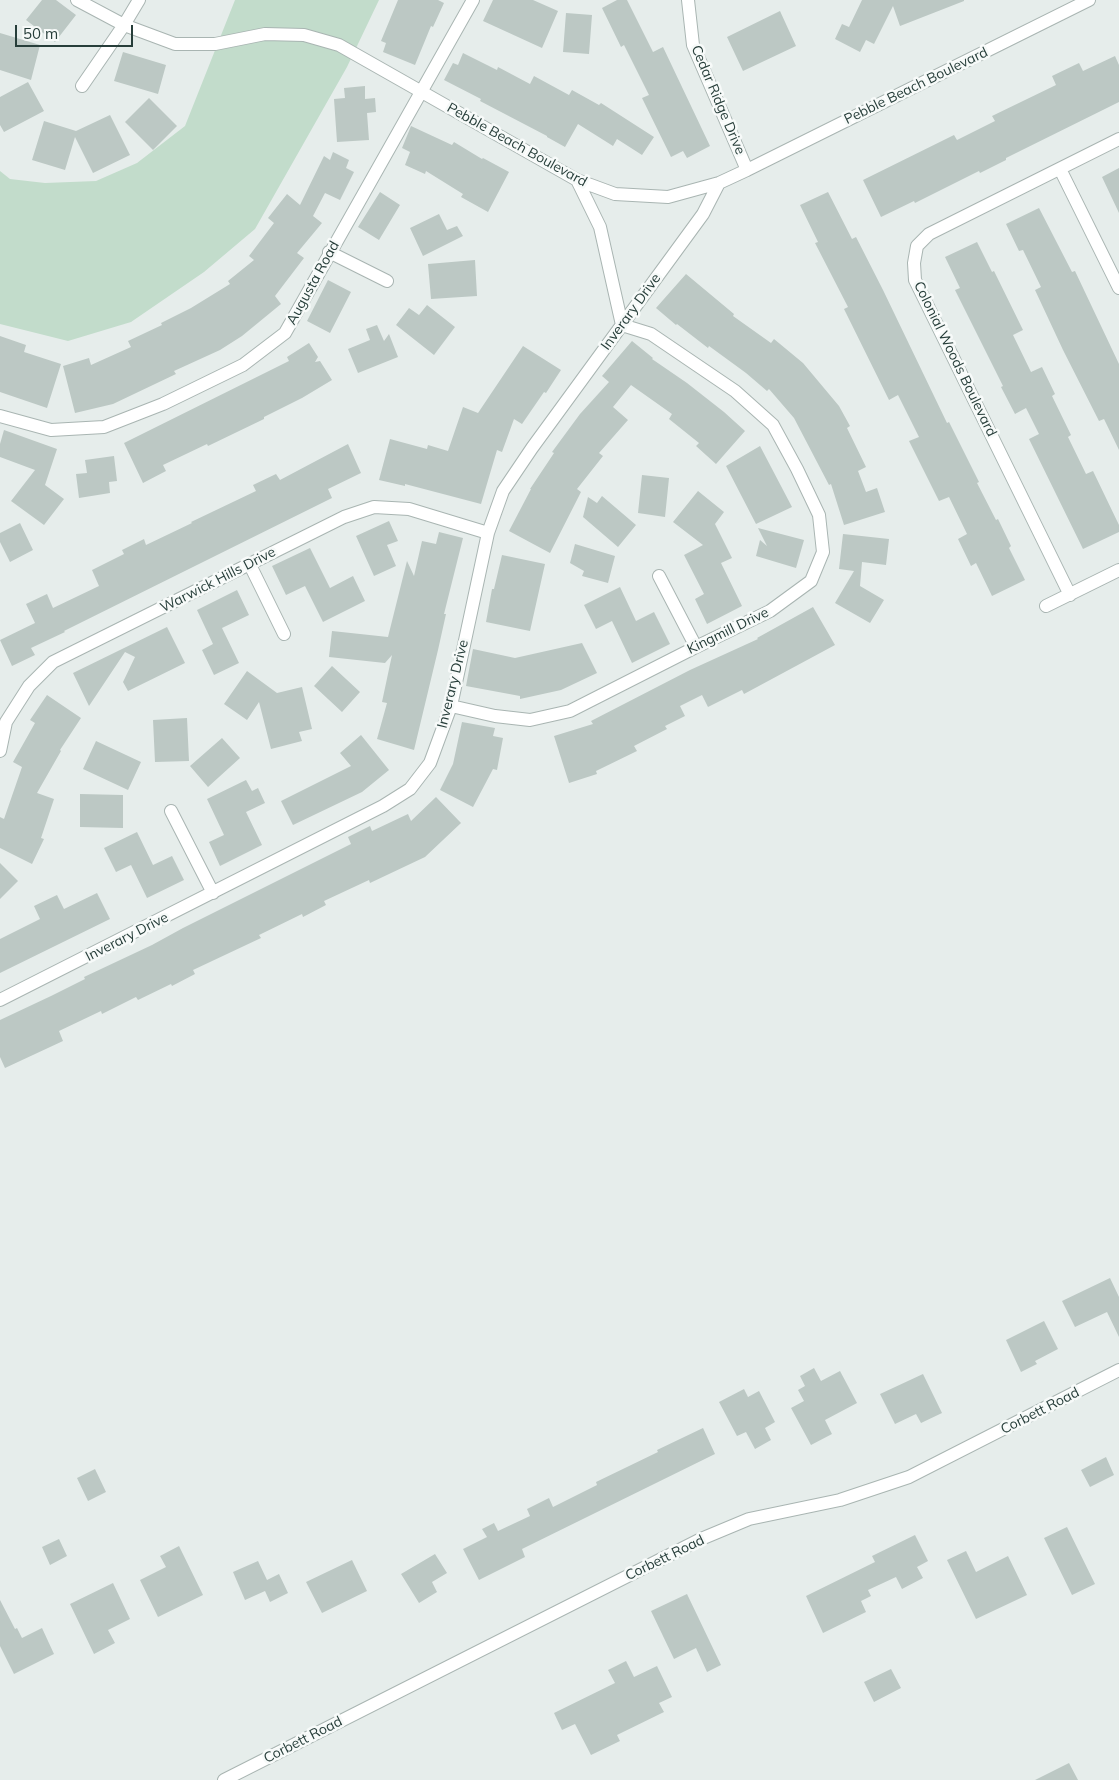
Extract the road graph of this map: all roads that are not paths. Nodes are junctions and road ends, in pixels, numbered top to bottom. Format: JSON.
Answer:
{"nodes":[{"id":1,"x":77,"y":0,"type":"edge"},
{"id":2,"x":139,"y":0,"type":"edge"},
{"id":3,"x":473,"y":0,"type":"edge"},
{"id":4,"x":688,"y":0,"type":"edge"},
{"id":5,"x":1090,"y":0,"type":"edge"},
{"id":6,"x":1076,"y":3,"type":"edge"},
{"id":7,"x":124,"y":25,"type":"junction"},
{"id":8,"x":82,"y":86,"type":"dead end"},
{"id":9,"x":422,"y":93,"type":"junction"},
{"id":10,"x":1119,"y":139,"type":"edge"},
{"id":11,"x":1060,"y":169,"type":"junction"},
{"id":12,"x":747,"y":170,"type":"junction"},
{"id":13,"x":577,"y":180,"type":"junction"},
{"id":14,"x":719,"y":183,"type":"junction"},
{"id":15,"x":329,"y":252,"type":"junction"},
{"id":16,"x":387,"y":281,"type":"dead end"},
{"id":17,"x":1119,"y":288,"type":"edge"},
{"id":18,"x":622,"y":325,"type":"junction"},
{"id":19,"x":0,"y":416,"type":"edge"},
{"id":20,"x":488,"y":533,"type":"junction"},
{"id":21,"x":250,"y":565,"type":"junction"},
{"id":22,"x":1119,"y":570,"type":"edge"},
{"id":23,"x":659,"y":576,"type":"dead end"},
{"id":24,"x":1070,"y":595,"type":"junction"},
{"id":25,"x":1046,"y":606,"type":"dead end"},
{"id":26,"x":284,"y":634,"type":"dead end"},
{"id":27,"x":696,"y":647,"type":"junction"},
{"id":28,"x":451,"y":706,"type":"junction"},
{"id":29,"x":3,"y":722,"type":"edge"},
{"id":30,"x":0,"y":751,"type":"edge"},
{"id":31,"x":171,"y":811,"type":"dead end"},
{"id":32,"x":214,"y":893,"type":"junction"},
{"id":33,"x":0,"y":1000,"type":"edge"},
{"id":34,"x":1119,"y":1370,"type":"edge"},
{"id":35,"x":224,"y":1780,"type":"edge"}],
"edges":[{"from":1,"to":7,"type":"street","name":"Pebble Beach Boulevard"},
{"from":2,"to":7,"type":"street"},
{"from":3,"to":9,"type":"street","name":"Augusta Road"},
{"from":4,"to":12,"type":"street","name":"Cedar Ridge Drive"},
{"from":5,"to":6,"type":"street","name":"Pebble Beach Boulevard"},
{"from":6,"to":12,"type":"street","name":"Pebble Beach Boulevard"},
{"from":7,"to":8,"type":"street"},
{"from":7,"to":9,"type":"street","name":"Pebble Beach Boulevard"},
{"from":9,"to":13,"type":"street","name":"Pebble Beach Boulevard"},
{"from":9,"to":15,"type":"street","name":"Augusta Road"},
{"from":10,"to":11,"type":"street","name":"Colonial Woods Boulevard"},
{"from":11,"to":17,"type":"street"},
{"from":11,"to":24,"type":"street","name":"Colonial Woods Boulevard"},
{"from":12,"to":14,"type":"street","name":"Pebble Beach Boulevard"},
{"from":13,"to":14,"type":"street","name":"Pebble Beach Boulevard"},
{"from":13,"to":18,"type":"street"},
{"from":14,"to":18,"type":"street","name":"Inverary Drive"},
{"from":15,"to":16,"type":"street"},
{"from":15,"to":19,"type":"street","name":"Augusta Road"},
{"from":18,"to":20,"type":"street","name":"Inverary Drive"},
{"from":18,"to":27,"type":"street","name":"Kingmill Drive"},
{"from":20,"to":21,"type":"street","name":"Warwick Hills Drive"},
{"from":20,"to":28,"type":"street","name":"Inverary Drive"},
{"from":21,"to":26,"type":"street"},
{"from":21,"to":29,"type":"street","name":"Warwick Hills Drive"},
{"from":22,"to":24,"type":"street"},
{"from":23,"to":27,"type":"street"},
{"from":24,"to":25,"type":"street"},
{"from":27,"to":28,"type":"street","name":"Kingmill Drive"},
{"from":28,"to":32,"type":"street","name":"Inverary Drive"},
{"from":29,"to":30,"type":"street","name":"Warwick Hills Drive"},
{"from":31,"to":32,"type":"street"},
{"from":32,"to":33,"type":"street","name":"Inverary Drive"},
{"from":34,"to":35,"type":"street","name":"Corbett Road"}]}
